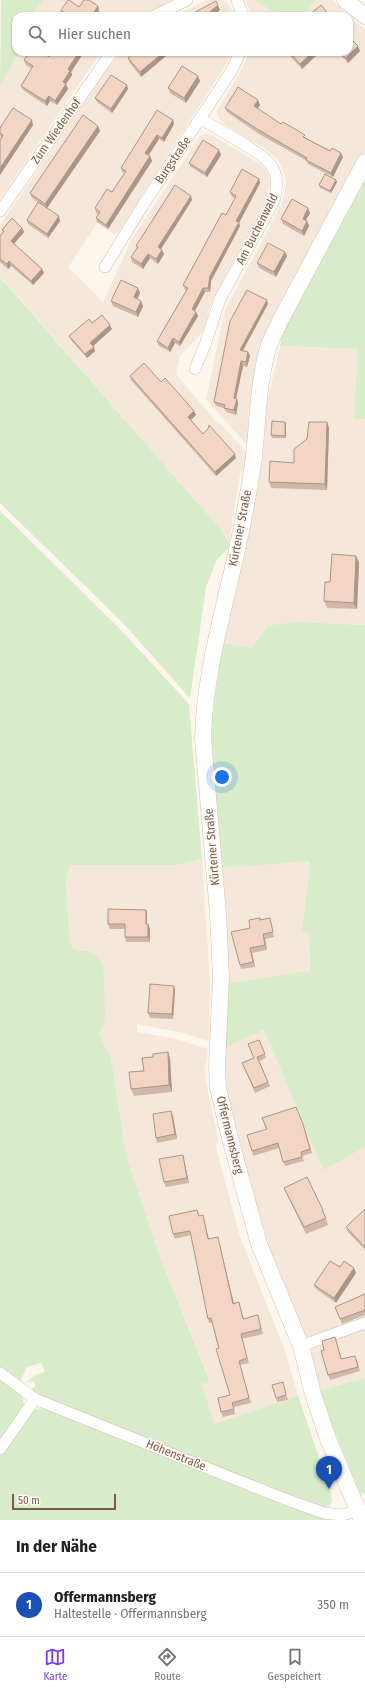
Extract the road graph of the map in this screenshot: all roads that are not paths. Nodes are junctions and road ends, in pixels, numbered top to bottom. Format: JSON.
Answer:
{"nodes":[{"id":1,"x":186,"y":0,"type":"edge"},
{"id":2,"x":237,"y":0,"type":"edge"},
{"id":3,"x":345,"y":0,"type":"edge"},
{"id":4,"x":162,"y":12,"type":"edge"},
{"id":5,"x":242,"y":12,"type":"edge"},
{"id":6,"x":365,"y":16,"type":"edge"},
{"id":7,"x":109,"y":56,"type":"edge"},
{"id":8,"x":238,"y":56,"type":"edge"},
{"id":9,"x":201,"y":119,"type":"junction"},
{"id":10,"x":365,"y":162,"type":"edge"},
{"id":11,"x":0,"y":211,"type":"edge"},
{"id":12,"x":105,"y":267,"type":"dead end"},
{"id":13,"x":195,"y":369,"type":"dead end"},
{"id":14,"x":218,"y":914,"type":"joint"},
{"id":15,"x":365,"y":1323,"type":"edge"},
{"id":16,"x":301,"y":1346,"type":"junction"},
{"id":17,"x":0,"y":1373,"type":"edge"},
{"id":18,"x":35,"y":1399,"type":"junction"},
{"id":19,"x":0,"y":1449,"type":"edge"},
{"id":20,"x":362,"y":1514,"type":"edge"}],
"edges":[{"from":1,"to":4,"type":"street"},
{"from":2,"to":5,"type":"street"},
{"from":3,"to":6,"type":"street"},
{"from":7,"to":11,"type":"street","name":"Zum Wiedenhof"},
{"from":8,"to":9,"type":"street","name":"Burgstraße"},
{"from":9,"to":12,"type":"street","name":"Burgstraße"},
{"from":9,"to":13,"type":"street","name":"Am Buchenwald"},
{"from":10,"to":14,"type":"street","name":"Kürtener Straße"},
{"from":14,"to":16,"type":"street","name":"Offermannsberg"},
{"from":15,"to":16,"type":"street"},
{"from":16,"to":20,"type":"street","name":"Offermannsberg"},
{"from":17,"to":18,"type":"street","name":"Höhenstraße"},
{"from":18,"to":19,"type":"street"},
{"from":18,"to":20,"type":"street","name":"Höhenstraße"}]}
